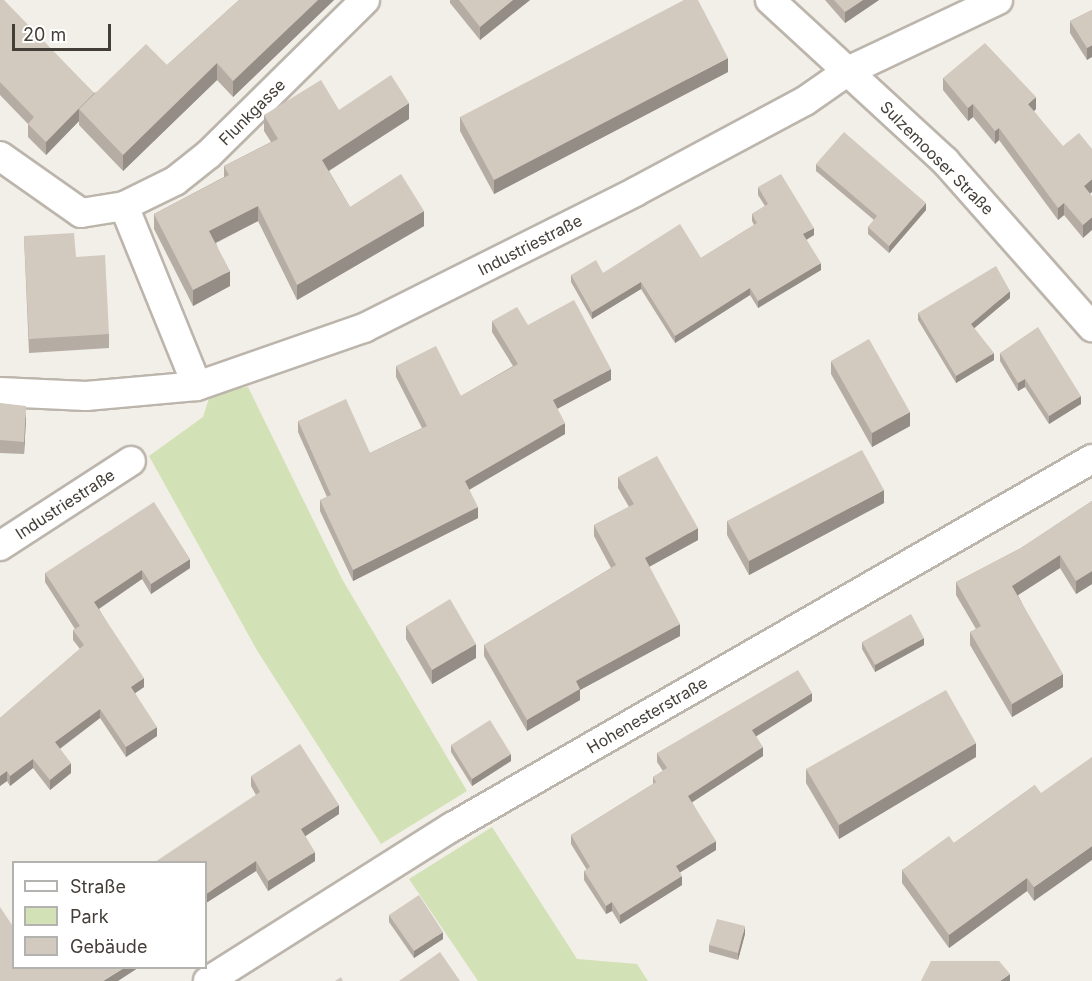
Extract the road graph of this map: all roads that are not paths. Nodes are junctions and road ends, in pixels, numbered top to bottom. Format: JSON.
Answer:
{"nodes":[{"id":1,"x":365,"y":0,"type":"edge"},
{"id":2,"x":770,"y":0,"type":"edge"},
{"id":3,"x":998,"y":0,"type":"edge"},
{"id":4,"x":848,"y":71,"type":"junction"},
{"id":5,"x":0,"y":156,"type":"edge"},
{"id":6,"x":124,"y":206,"type":"junction"},
{"id":7,"x":1092,"y":327,"type":"edge"},
{"id":8,"x":197,"y":386,"type":"junction"},
{"id":9,"x":0,"y":392,"type":"edge"},
{"id":10,"x":1092,"y":459,"type":"edge"},
{"id":11,"x":131,"y":461,"type":"dead end"},
{"id":12,"x":0,"y":546,"type":"edge"},
{"id":13,"x":208,"y":981,"type":"edge"}],
"edges":[{"from":1,"to":6,"type":"street","name":"Flunkgasse"},
{"from":2,"to":4,"type":"street","name":"Sulzemooser Straße"},
{"from":3,"to":4,"type":"street","name":"Industriestraße"},
{"from":4,"to":7,"type":"street","name":"Sulzemooser Straße"},
{"from":4,"to":8,"type":"street","name":"Industriestraße"},
{"from":5,"to":6,"type":"street","name":"Flunkgasse"},
{"from":6,"to":8,"type":"street"},
{"from":8,"to":9,"type":"street","name":"Industriestraße"},
{"from":10,"to":13,"type":"street","name":"Hohenesterstraße"},
{"from":11,"to":12,"type":"street","name":"Industriestraße"}]}
